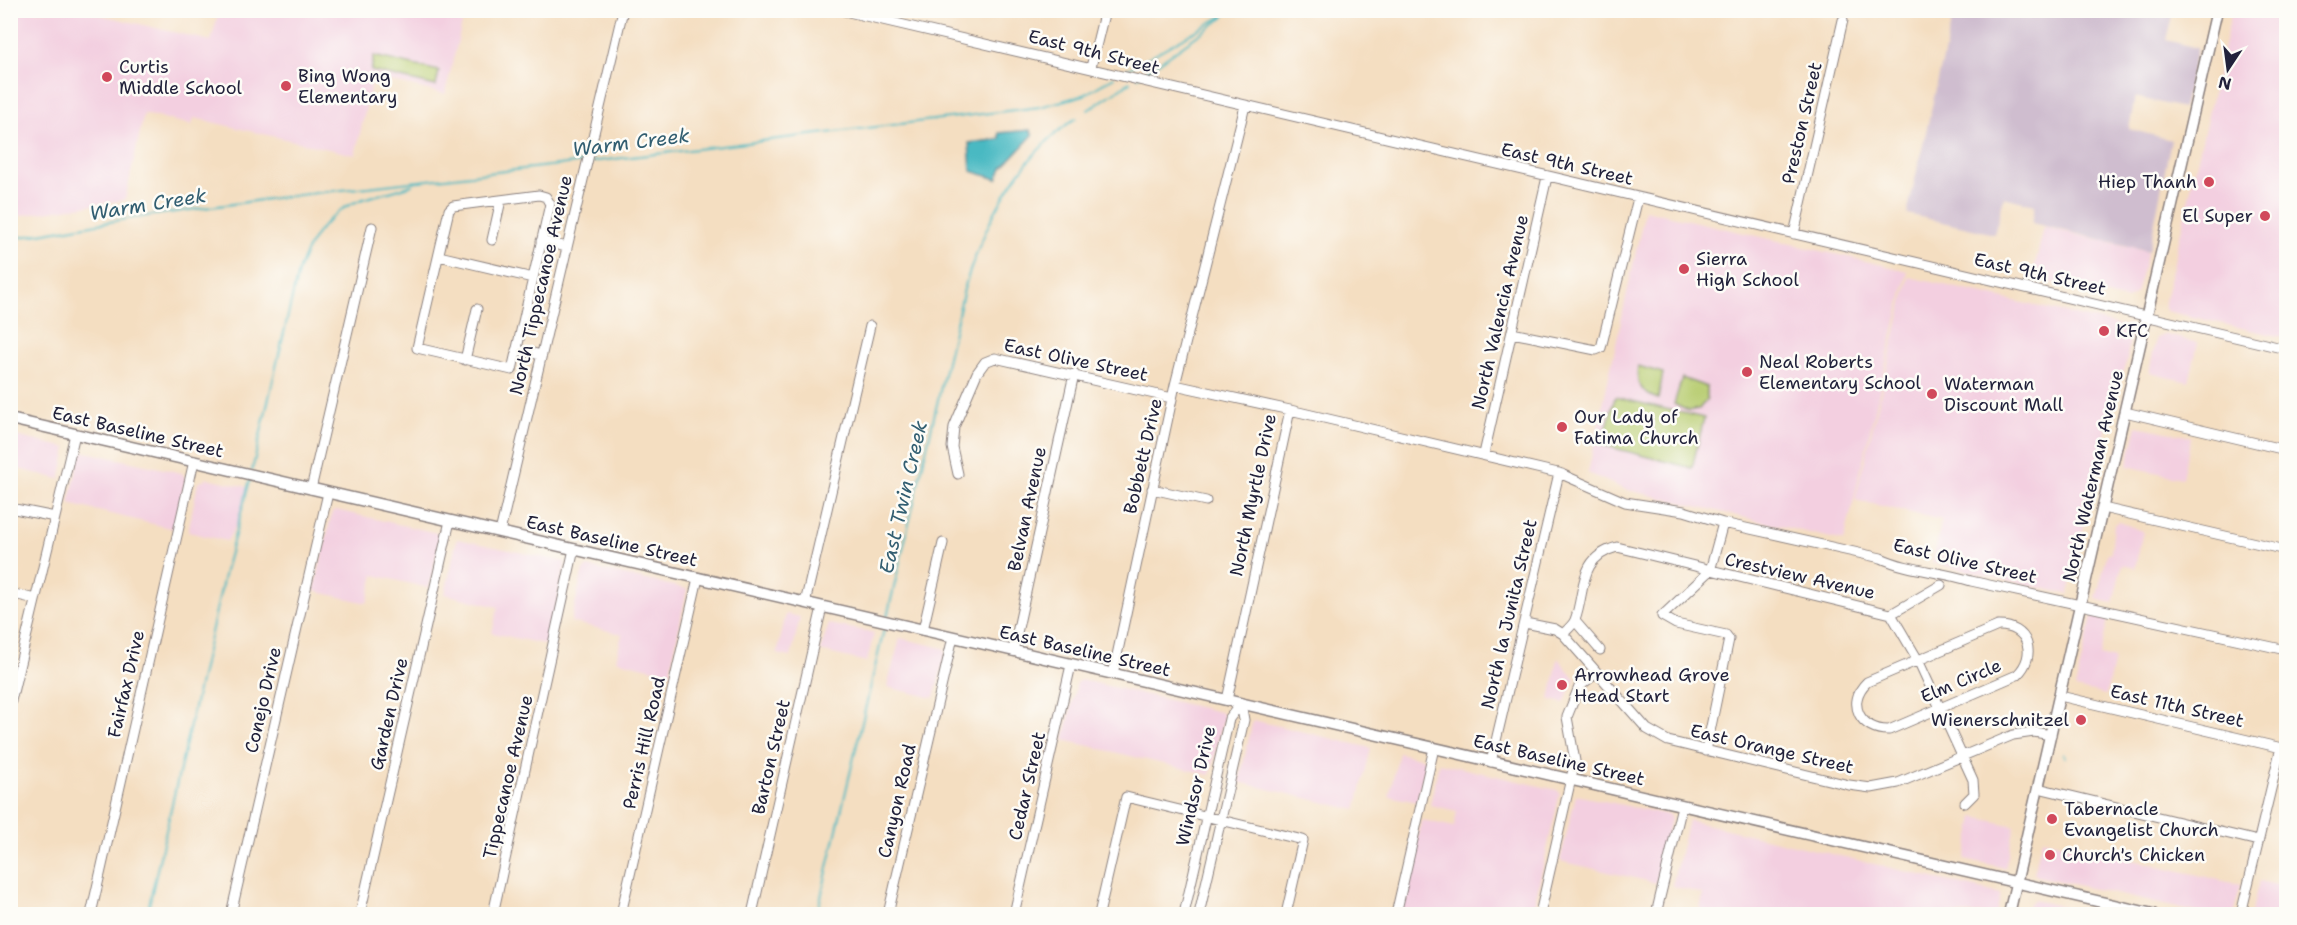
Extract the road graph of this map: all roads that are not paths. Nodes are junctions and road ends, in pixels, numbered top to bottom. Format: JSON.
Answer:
{"nodes":[{"id":1,"x":623,"y":10,"type":"edge"},
{"id":2,"x":840,"y":10,"type":"edge"},
{"id":3,"x":1105,"y":10,"type":"edge"},
{"id":4,"x":2217,"y":10,"type":"edge"},
{"id":5,"x":1843,"y":20,"type":"dead end"},
{"id":6,"x":1091,"y":67,"type":"junction"},
{"id":7,"x":1245,"y":106,"type":"junction"},
{"id":8,"x":1547,"y":177,"type":"junction"},
{"id":9,"x":1638,"y":198,"type":"junction"},
{"id":10,"x":501,"y":200,"type":"junction"},
{"id":11,"x":372,"y":227,"type":"dead end"},
{"id":12,"x":1794,"y":234,"type":"junction"},
{"id":13,"x":492,"y":240,"type":"dead end"},
{"id":14,"x":541,"y":241,"type":"junction"},
{"id":15,"x":567,"y":247,"type":"junction"},
{"id":16,"x":439,"y":256,"type":"junction"},
{"id":17,"x":533,"y":278,"type":"junction"},
{"id":18,"x":477,"y":309,"type":"dead end"},
{"id":19,"x":2147,"y":315,"type":"junction"},
{"id":20,"x":870,"y":326,"type":"dead end"},
{"id":21,"x":1512,"y":333,"type":"junction"},
{"id":22,"x":2286,"y":349,"type":"edge"},
{"id":23,"x":516,"y":350,"type":"junction"},
{"id":24,"x":542,"y":356,"type":"junction"},
{"id":25,"x":465,"y":360,"type":"junction"},
{"id":26,"x":1074,"y":374,"type":"junction"},
{"id":27,"x":1175,"y":384,"type":"junction"},
{"id":28,"x":1172,"y":398,"type":"junction"},
{"id":29,"x":1290,"y":410,"type":"junction"},
{"id":30,"x":2125,"y":412,"type":"junction"},
{"id":31,"x":10,"y":419,"type":"edge"},
{"id":32,"x":75,"y":434,"type":"junction"},
{"id":33,"x":2286,"y":450,"type":"edge"},
{"id":34,"x":1484,"y":454,"type":"junction"},
{"id":35,"x":194,"y":461,"type":"junction"},
{"id":36,"x":1559,"y":473,"type":"junction"},
{"id":37,"x":958,"y":474,"type":"dead end"},
{"id":38,"x":311,"y":489,"type":"junction"},
{"id":39,"x":1152,"y":489,"type":"junction"},
{"id":40,"x":328,"y":493,"type":"junction"},
{"id":41,"x":1206,"y":501,"type":"dead end"},
{"id":42,"x":10,"y":508,"type":"edge"},
{"id":43,"x":2103,"y":508,"type":"junction"},
{"id":44,"x":55,"y":518,"type":"junction"},
{"id":45,"x":450,"y":521,"type":"junction"},
{"id":46,"x":1723,"y":523,"type":"junction"},
{"id":47,"x":500,"y":532,"type":"junction"},
{"id":48,"x":943,"y":543,"type":"dead end"},
{"id":49,"x":574,"y":549,"type":"junction"},
{"id":50,"x":2286,"y":550,"type":"edge"},
{"id":51,"x":1710,"y":571,"type":"junction"},
{"id":52,"x":698,"y":578,"type":"junction"},
{"id":53,"x":1941,"y":585,"type":"dead end"},
{"id":54,"x":10,"y":593,"type":"edge"},
{"id":55,"x":35,"y":599,"type":"junction"},
{"id":56,"x":805,"y":603,"type":"junction"},
{"id":57,"x":2081,"y":603,"type":"junction"},
{"id":58,"x":822,"y":607,"type":"junction"},
{"id":59,"x":1891,"y":614,"type":"junction"},
{"id":60,"x":1575,"y":621,"type":"junction"},
{"id":61,"x":1525,"y":623,"type":"junction"},
{"id":62,"x":923,"y":630,"type":"junction"},
{"id":63,"x":1563,"y":634,"type":"junction"},
{"id":64,"x":952,"y":637,"type":"junction"},
{"id":65,"x":1600,"y":650,"type":"dead end"},
{"id":66,"x":2286,"y":650,"type":"edge"},
{"id":67,"x":1013,"y":651,"type":"junction"},
{"id":68,"x":1918,"y":660,"type":"junction"},
{"id":69,"x":1071,"y":665,"type":"junction"},
{"id":70,"x":1596,"y":673,"type":"junction"},
{"id":71,"x":1113,"y":674,"type":"junction"},
{"id":72,"x":2060,"y":696,"type":"junction"},
{"id":73,"x":1227,"y":700,"type":"junction"},
{"id":74,"x":1241,"y":703,"type":"junction"},
{"id":75,"x":10,"y":705,"type":"edge"},
{"id":76,"x":1940,"y":708,"type":"junction"},
{"id":77,"x":2050,"y":735,"type":"junction"},
{"id":78,"x":1434,"y":748,"type":"junction"},
{"id":79,"x":2283,"y":748,"type":"edge"},
{"id":80,"x":1707,"y":751,"type":"junction"},
{"id":81,"x":1962,"y":755,"type":"junction"},
{"id":82,"x":1491,"y":762,"type":"junction"},
{"id":83,"x":1571,"y":780,"type":"junction"},
{"id":84,"x":2038,"y":789,"type":"junction"},
{"id":85,"x":1968,"y":801,"type":"dead end"},
{"id":86,"x":1682,"y":806,"type":"junction"},
{"id":87,"x":1206,"y":817,"type":"junction"},
{"id":88,"x":1220,"y":820,"type":"junction"},
{"id":89,"x":2258,"y":842,"type":"junction"},
{"id":90,"x":2017,"y":883,"type":"junction"},
{"id":91,"x":2129,"y":912,"type":"edge"},
{"id":92,"x":91,"y":915,"type":"edge"},
{"id":93,"x":231,"y":915,"type":"edge"},
{"id":94,"x":360,"y":915,"type":"edge"},
{"id":95,"x":493,"y":915,"type":"edge"},
{"id":96,"x":621,"y":915,"type":"edge"},
{"id":97,"x":752,"y":915,"type":"edge"},
{"id":98,"x":888,"y":915,"type":"edge"},
{"id":99,"x":1014,"y":915,"type":"edge"},
{"id":100,"x":1099,"y":915,"type":"edge"},
{"id":101,"x":1184,"y":915,"type":"edge"},
{"id":102,"x":1199,"y":915,"type":"edge"},
{"id":103,"x":1286,"y":915,"type":"edge"},
{"id":104,"x":1396,"y":915,"type":"edge"},
{"id":105,"x":1540,"y":915,"type":"edge"},
{"id":106,"x":1656,"y":915,"type":"edge"},
{"id":107,"x":2009,"y":915,"type":"edge"},
{"id":108,"x":2153,"y":915,"type":"edge"},
{"id":109,"x":2241,"y":915,"type":"edge"}],
"edges":[{"from":1,"to":15,"type":"street","name":"North Tippecanoe Avenue"},
{"from":2,"to":6,"type":"street","name":"East 9th Street"},
{"from":3,"to":6,"type":"street"},
{"from":4,"to":19,"type":"main road","name":"North Waterman Avenue"},
{"from":5,"to":12,"type":"street","name":"Preston Street"},
{"from":6,"to":7,"type":"street","name":"East 9th Street"},
{"from":7,"to":8,"type":"street","name":"East 9th Street"},
{"from":7,"to":27,"type":"street","name":"Bobbett Drive"},
{"from":8,"to":9,"type":"street","name":"East 9th Street"},
{"from":8,"to":21,"type":"street","name":"North Valencia Avenue"},
{"from":9,"to":12,"type":"street","name":"East 9th Street"},
{"from":9,"to":21,"type":"street"},
{"from":10,"to":13,"type":"street"},
{"from":10,"to":14,"type":"street"},
{"from":10,"to":16,"type":"street"},
{"from":11,"to":38,"type":"street"},
{"from":12,"to":19,"type":"street","name":"East 9th Street"},
{"from":14,"to":15,"type":"street"},
{"from":14,"to":17,"type":"street"},
{"from":15,"to":24,"type":"street","name":"North Tippecanoe Avenue"},
{"from":16,"to":17,"type":"street"},
{"from":16,"to":25,"type":"street"},
{"from":17,"to":23,"type":"street"},
{"from":18,"to":25,"type":"street"},
{"from":19,"to":22,"type":"street","name":"East 9th Street"},
{"from":19,"to":30,"type":"main road","name":"North Waterman Avenue"},
{"from":20,"to":56,"type":"street"},
{"from":21,"to":34,"type":"street","name":"North Valencia Avenue"},
{"from":23,"to":24,"type":"street"},
{"from":23,"to":25,"type":"street"},
{"from":24,"to":47,"type":"street","name":"North Tippecanoe Avenue"},
{"from":26,"to":28,"type":"street","name":"East Olive Street"},
{"from":26,"to":37,"type":"street","name":"East Olive Street"},
{"from":26,"to":67,"type":"street","name":"Belvan Avenue"},
{"from":27,"to":28,"type":"street","name":"Bobbett Drive"},
{"from":27,"to":29,"type":"street","name":"North Myrtle Drive"},
{"from":28,"to":39,"type":"street","name":"Bobbett Drive"},
{"from":29,"to":34,"type":"street","name":"East Olive Street"},
{"from":29,"to":73,"type":"street","name":"North Myrtle Drive"},
{"from":30,"to":33,"type":"street"},
{"from":30,"to":43,"type":"main road","name":"North Waterman Avenue"},
{"from":31,"to":32,"type":"main road","name":"East Baseline Street"},
{"from":32,"to":35,"type":"main road","name":"East Baseline Street"},
{"from":32,"to":44,"type":"street"},
{"from":34,"to":36,"type":"street","name":"East Olive Street"},
{"from":35,"to":38,"type":"main road","name":"East Baseline Street"},
{"from":35,"to":92,"type":"street","name":"Fairfax Drive"},
{"from":36,"to":46,"type":"street","name":"East Olive Street"},
{"from":36,"to":61,"type":"street","name":"North la Junita Street"},
{"from":38,"to":40,"type":"main road","name":"East Baseline Street"},
{"from":39,"to":41,"type":"street"},
{"from":39,"to":71,"type":"street","name":"Bobbett Drive"},
{"from":40,"to":45,"type":"main road","name":"East Baseline Street"},
{"from":40,"to":93,"type":"street","name":"Conejo Drive"},
{"from":42,"to":44,"type":"street"},
{"from":43,"to":50,"type":"street"},
{"from":43,"to":57,"type":"main road","name":"North Waterman Avenue"},
{"from":44,"to":55,"type":"street"},
{"from":45,"to":47,"type":"main road","name":"East Baseline Street"},
{"from":45,"to":94,"type":"street","name":"Garden Drive"},
{"from":46,"to":51,"type":"street"},
{"from":46,"to":57,"type":"street","name":"East Olive Street"},
{"from":47,"to":49,"type":"main road","name":"East Baseline Street"},
{"from":48,"to":62,"type":"street"},
{"from":49,"to":52,"type":"main road","name":"East Baseline Street"},
{"from":49,"to":95,"type":"street","name":"Tippecanoe Avenue"},
{"from":51,"to":59,"type":"street","name":"Crestview Avenue"},
{"from":51,"to":60,"type":"street"},
{"from":51,"to":80,"type":"street","name":"Crestview Avenue"},
{"from":52,"to":56,"type":"main road","name":"East Baseline Street"},
{"from":52,"to":96,"type":"street","name":"Perris Hill Road"},
{"from":53,"to":59,"type":"street","name":"Crestview Avenue"},
{"from":54,"to":55,"type":"street"},
{"from":55,"to":75,"type":"street"},
{"from":56,"to":58,"type":"main road","name":"East Baseline Street"},
{"from":57,"to":66,"type":"street","name":"East Olive Street"},
{"from":57,"to":72,"type":"main road","name":"North Waterman Avenue"},
{"from":58,"to":62,"type":"main road","name":"East Baseline Street"},
{"from":58,"to":97,"type":"street","name":"Barton Street"},
{"from":59,"to":68,"type":"street"},
{"from":60,"to":63,"type":"street"},
{"from":60,"to":65,"type":"street"},
{"from":61,"to":63,"type":"street"},
{"from":61,"to":82,"type":"street","name":"North la Junita Street"},
{"from":62,"to":64,"type":"main road","name":"East Baseline Street"},
{"from":63,"to":70,"type":"street","name":"East Orange Street"},
{"from":64,"to":67,"type":"main road","name":"East Baseline Street"},
{"from":64,"to":98,"type":"street","name":"Canyon Road"},
{"from":67,"to":69,"type":"main road","name":"East Baseline Street"},
{"from":68,"to":76,"type":"street"},
{"from":68,"to":76,"type":"street","name":"Elm Circle"},
{"from":68,"to":76,"type":"street","name":"Elm Circle"},
{"from":69,"to":71,"type":"main road","name":"East Baseline Street"},
{"from":69,"to":99,"type":"street","name":"Cedar Street"},
{"from":70,"to":80,"type":"street","name":"East Orange Street"},
{"from":70,"to":83,"type":"street"},
{"from":71,"to":73,"type":"main road","name":"East Baseline Street"},
{"from":72,"to":77,"type":"main road","name":"North Waterman Avenue"},
{"from":72,"to":79,"type":"street","name":"East 11th Street"},
{"from":73,"to":74,"type":"main road","name":"East Baseline Street"},
{"from":74,"to":78,"type":"main road","name":"East Baseline Street"},
{"from":74,"to":87,"type":"street","name":"Windsor Drive"},
{"from":74,"to":88,"type":"street","name":"Windsor Drive"},
{"from":76,"to":81,"type":"street"},
{"from":77,"to":81,"type":"street","name":"East Orange Street"},
{"from":77,"to":84,"type":"main road","name":"North Waterman Avenue"},
{"from":78,"to":82,"type":"main road","name":"East Baseline Street"},
{"from":78,"to":104,"type":"street"},
{"from":79,"to":89,"type":"street"},
{"from":80,"to":81,"type":"street","name":"East Orange Street"},
{"from":81,"to":85,"type":"street"},
{"from":82,"to":83,"type":"main road","name":"East Baseline Street"},
{"from":83,"to":86,"type":"main road","name":"East Baseline Street"},
{"from":83,"to":105,"type":"street"},
{"from":84,"to":89,"type":"street"},
{"from":84,"to":90,"type":"main road","name":"North Waterman Avenue"},
{"from":86,"to":90,"type":"main road","name":"East Baseline Street"},
{"from":86,"to":106,"type":"street"},
{"from":87,"to":88,"type":"street"},
{"from":87,"to":100,"type":"street"},
{"from":87,"to":101,"type":"street","name":"Windsor Drive"},
{"from":88,"to":102,"type":"street","name":"Windsor Drive"},
{"from":88,"to":103,"type":"street"},
{"from":89,"to":109,"type":"street"},
{"from":90,"to":91,"type":"main road","name":"East Baseline Street"},
{"from":90,"to":107,"type":"main road","name":"North Waterman Avenue"},
{"from":91,"to":108,"type":"main road","name":"East Baseline Street"}]}
